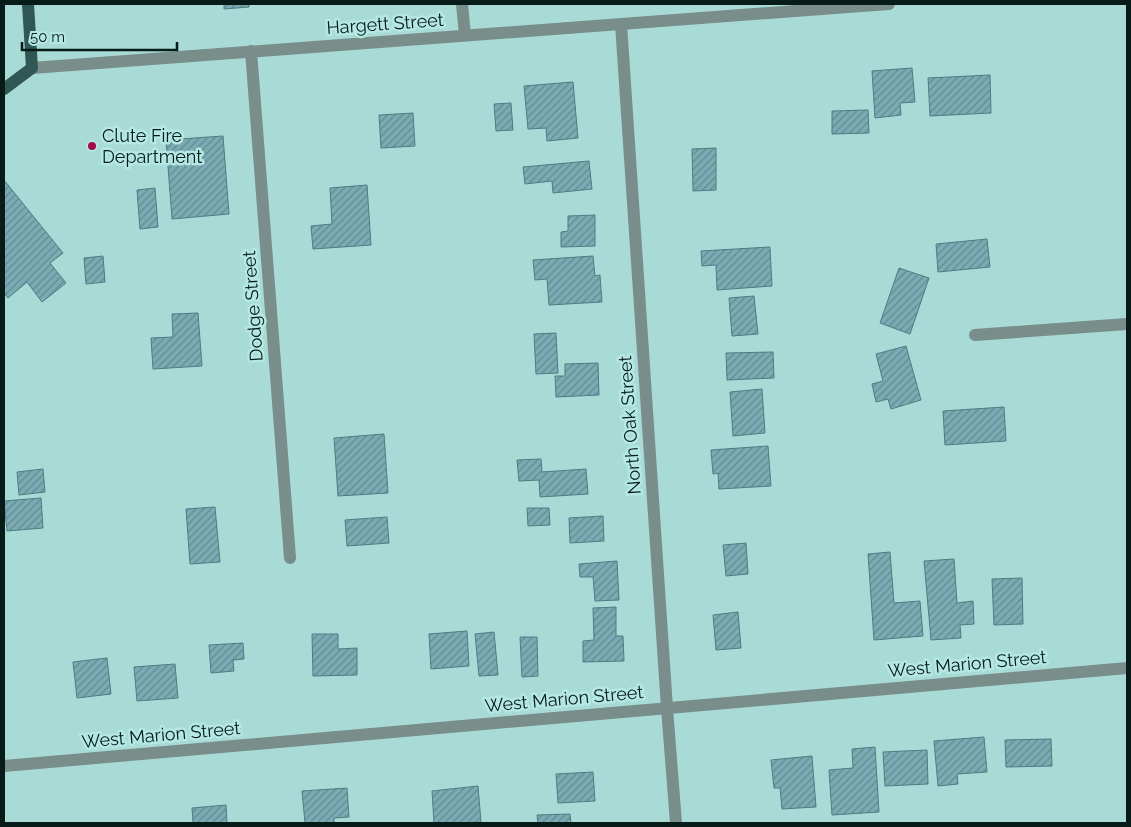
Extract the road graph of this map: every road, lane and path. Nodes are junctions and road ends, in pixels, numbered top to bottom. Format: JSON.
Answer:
{"nodes":[{"id":1,"x":28,"y":4,"type":"edge"},
{"id":2,"x":462,"y":4,"type":"edge"},
{"id":3,"x":890,"y":4,"type":"edge"},
{"id":4,"x":621,"y":24,"type":"junction"},
{"id":5,"x":465,"y":35,"type":"junction"},
{"id":6,"x":251,"y":51,"type":"junction"},
{"id":7,"x":32,"y":68,"type":"junction"},
{"id":8,"x":4,"y":89,"type":"edge"},
{"id":9,"x":1127,"y":324,"type":"edge"},
{"id":10,"x":975,"y":335,"type":"dead end"},
{"id":11,"x":290,"y":558,"type":"dead end"},
{"id":12,"x":1127,"y":668,"type":"edge"},
{"id":13,"x":666,"y":708,"type":"junction"},
{"id":14,"x":4,"y":766,"type":"edge"},
{"id":15,"x":676,"y":823,"type":"edge"}],
"edges":[{"from":1,"to":7,"type":"main road"},
{"from":2,"to":5,"type":"street"},
{"from":3,"to":4,"type":"street","name":"Hargett Street"},
{"from":4,"to":5,"type":"street","name":"Hargett Street"},
{"from":4,"to":13,"type":"street","name":"North Oak Street"},
{"from":5,"to":6,"type":"street","name":"Hargett Street"},
{"from":6,"to":7,"type":"street","name":"Hargett Street"},
{"from":6,"to":11,"type":"street","name":"Dodge Street"},
{"from":7,"to":8,"type":"main road"},
{"from":9,"to":10,"type":"street"},
{"from":12,"to":13,"type":"street","name":"West Marion Street"},
{"from":13,"to":14,"type":"street","name":"West Marion Street"},
{"from":13,"to":15,"type":"street","name":"North Oak Street"}]}
